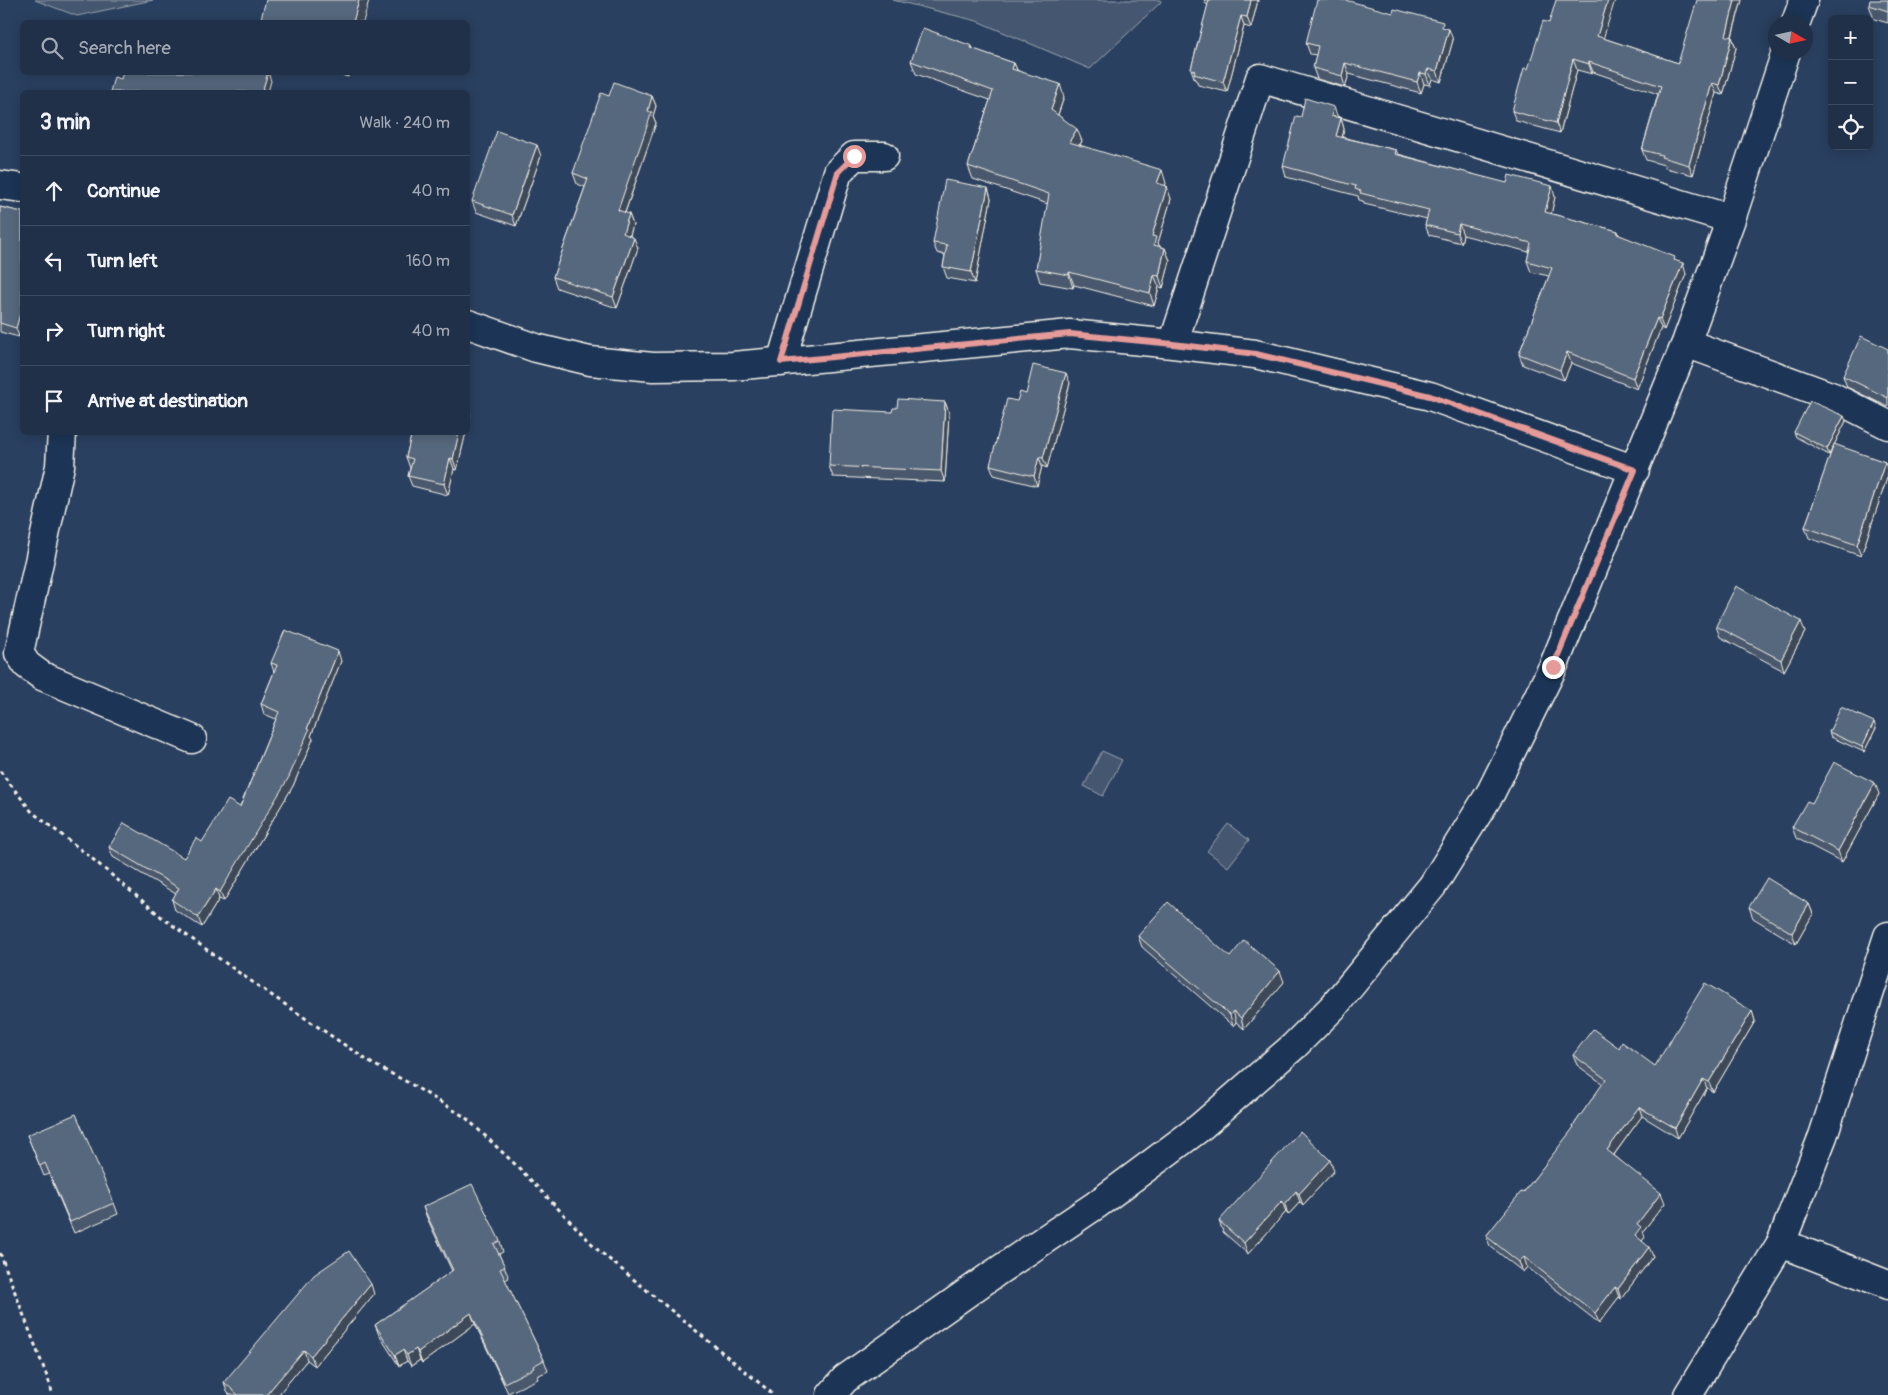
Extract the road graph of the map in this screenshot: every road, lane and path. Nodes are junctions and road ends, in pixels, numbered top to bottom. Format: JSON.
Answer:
{"nodes":[{"id":1,"x":1804,"y":0,"type":"edge"},
{"id":2,"x":1799,"y":15,"type":"edge"},
{"id":3,"x":1783,"y":60,"type":"edge"},
{"id":4,"x":884,"y":156,"type":"dead end"},
{"id":5,"x":0,"y":184,"type":"edge"},
{"id":6,"x":20,"y":188,"type":"edge"},
{"id":7,"x":1731,"y":219,"type":"junction"},
{"id":8,"x":470,"y":325,"type":"edge"},
{"id":9,"x":1686,"y":342,"type":"junction"},
{"id":10,"x":1173,"y":344,"type":"junction"},
{"id":11,"x":781,"y":362,"type":"junction"},
{"id":12,"x":1888,"y":424,"type":"edge"},
{"id":13,"x":62,"y":435,"type":"edge"},
{"id":14,"x":1635,"y":470,"type":"junction"},
{"id":15,"x":192,"y":738,"type":"dead end"},
{"id":16,"x":0,"y":771,"type":"edge"},
{"id":17,"x":1888,"y":936,"type":"edge"},
{"id":18,"x":1878,"y":1002,"type":"edge"},
{"id":19,"x":1781,"y":1243,"type":"junction"},
{"id":20,"x":0,"y":1253,"type":"edge"},
{"id":21,"x":1888,"y":1285,"type":"edge"},
{"id":22,"x":52,"y":1395,"type":"edge"},
{"id":23,"x":774,"y":1395,"type":"edge"},
{"id":24,"x":831,"y":1395,"type":"edge"},
{"id":25,"x":1688,"y":1395,"type":"edge"}],
"edges":[{"from":1,"to":2,"type":"street"},
{"from":3,"to":7,"type":"street"},
{"from":4,"to":11,"type":"street"},
{"from":5,"to":6,"type":"street"},
{"from":7,"to":9,"type":"street"},
{"from":7,"to":10,"type":"street"},
{"from":8,"to":11,"type":"street"},
{"from":9,"to":12,"type":"street"},
{"from":9,"to":14,"type":"street"},
{"from":10,"to":11,"type":"street"},
{"from":10,"to":14,"type":"street"},
{"from":13,"to":15,"type":"street"},
{"from":14,"to":24,"type":"street"},
{"from":16,"to":23,"type":"path"},
{"from":17,"to":18,"type":"street"},
{"from":18,"to":19,"type":"street"},
{"from":19,"to":21,"type":"street"},
{"from":19,"to":25,"type":"street"},
{"from":20,"to":22,"type":"path"}]}
